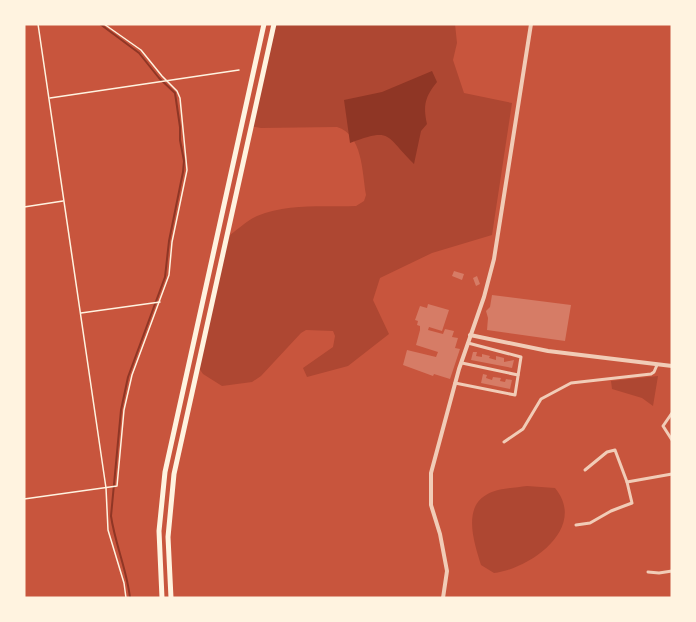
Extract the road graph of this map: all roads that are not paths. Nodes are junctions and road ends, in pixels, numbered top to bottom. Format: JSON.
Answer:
{"nodes":[{"id":1,"x":264,"y":24,"type":"edge"},
{"id":2,"x":274,"y":24,"type":"edge"},
{"id":3,"x":531,"y":24,"type":"edge"},
{"id":4,"x":470,"y":335,"type":"junction"},
{"id":5,"x":468,"y":343,"type":"junction"},
{"id":6,"x":462,"y":363,"type":"junction"},
{"id":7,"x":657,"y":365,"type":"junction"},
{"id":8,"x":672,"y":366,"type":"edge"},
{"id":9,"x":518,"y":375,"type":"junction"},
{"id":10,"x":455,"y":383,"type":"junction"},
{"id":11,"x":672,"y":413,"type":"edge"},
{"id":12,"x":672,"y":440,"type":"edge"},
{"id":13,"x":504,"y":442,"type":"dead end"},
{"id":14,"x":585,"y":471,"type":"dead end"},
{"id":15,"x":672,"y":474,"type":"edge"},
{"id":16,"x":627,"y":482,"type":"junction"},
{"id":17,"x":576,"y":525,"type":"dead end"},
{"id":18,"x":672,"y":571,"type":"edge"},
{"id":19,"x":648,"y":572,"type":"dead end"},
{"id":20,"x":162,"y":598,"type":"edge"},
{"id":21,"x":171,"y":598,"type":"edge"},
{"id":22,"x":443,"y":598,"type":"edge"}],
"edges":[{"from":1,"to":20,"type":"highway"},
{"from":2,"to":21,"type":"highway"},
{"from":3,"to":4,"type":"street"},
{"from":4,"to":5,"type":"street"},
{"from":4,"to":7,"type":"street"},
{"from":5,"to":6,"type":"street"},
{"from":5,"to":9,"type":"street"},
{"from":6,"to":9,"type":"street"},
{"from":6,"to":10,"type":"street"},
{"from":7,"to":8,"type":"street"},
{"from":7,"to":13,"type":"street"},
{"from":9,"to":10,"type":"street"},
{"from":10,"to":22,"type":"street"},
{"from":11,"to":12,"type":"street"},
{"from":14,"to":16,"type":"street"},
{"from":15,"to":16,"type":"street"},
{"from":16,"to":17,"type":"street"},
{"from":18,"to":19,"type":"street"}]}
